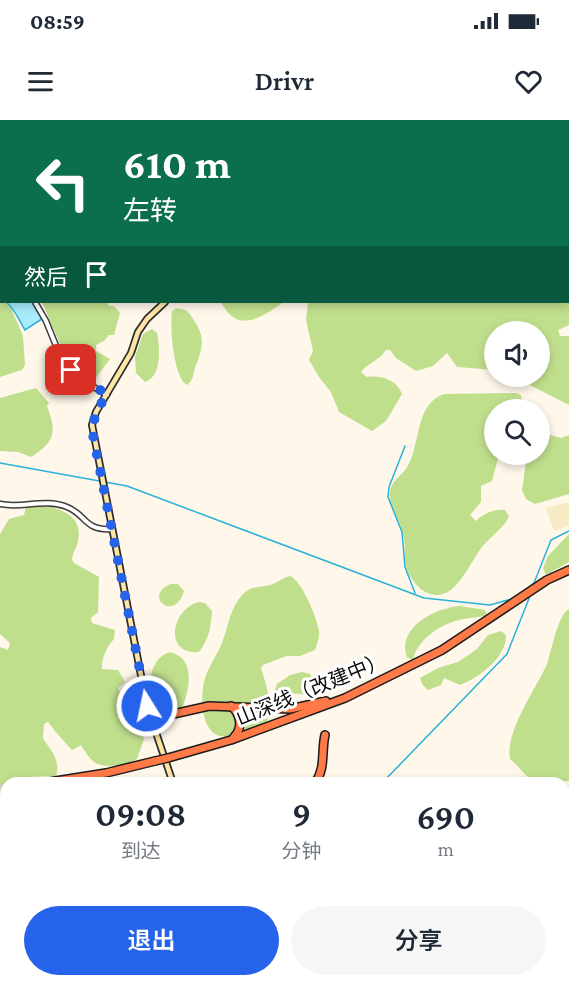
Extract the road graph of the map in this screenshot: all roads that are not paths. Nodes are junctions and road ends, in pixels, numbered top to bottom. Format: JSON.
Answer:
{"nodes":[{"id":1,"x":36,"y":303,"type":"edge"},
{"id":2,"x":164,"y":303,"type":"edge"},
{"id":3,"x":107,"y":394,"type":"junction"},
{"id":4,"x":0,"y":504,"type":"edge"},
{"id":5,"x":112,"y":529,"type":"junction"},
{"id":6,"x":569,"y":570,"type":"edge"},
{"id":7,"x":372,"y":685,"type":"junction"},
{"id":8,"x":231,"y":706,"type":"junction"},
{"id":9,"x":152,"y":718,"type":"junction"},
{"id":10,"x":325,"y":735,"type":"dead end"},
{"id":11,"x":231,"y":740,"type":"junction"},
{"id":12,"x":75,"y":777,"type":"edge"},
{"id":13,"x":171,"y":777,"type":"edge"},
{"id":14,"x":318,"y":777,"type":"edge"}],
"edges":[{"from":1,"to":3,"type":"street"},
{"from":2,"to":3,"type":"main road"},
{"from":3,"to":5,"type":"main road"},
{"from":4,"to":5,"type":"street"},
{"from":5,"to":9,"type":"main road"},
{"from":6,"to":7,"type":"highway","name":"山深线（改建中）"},
{"from":7,"to":8,"type":"highway"},
{"from":7,"to":11,"type":"highway","name":"山深线（改建中）"},
{"from":8,"to":9,"type":"highway"},
{"from":8,"to":11,"type":"highway"},
{"from":9,"to":13,"type":"main road"},
{"from":10,"to":14,"type":"highway"},
{"from":11,"to":12,"type":"highway","name":"山深线（改建中）","bridge":true}]}
